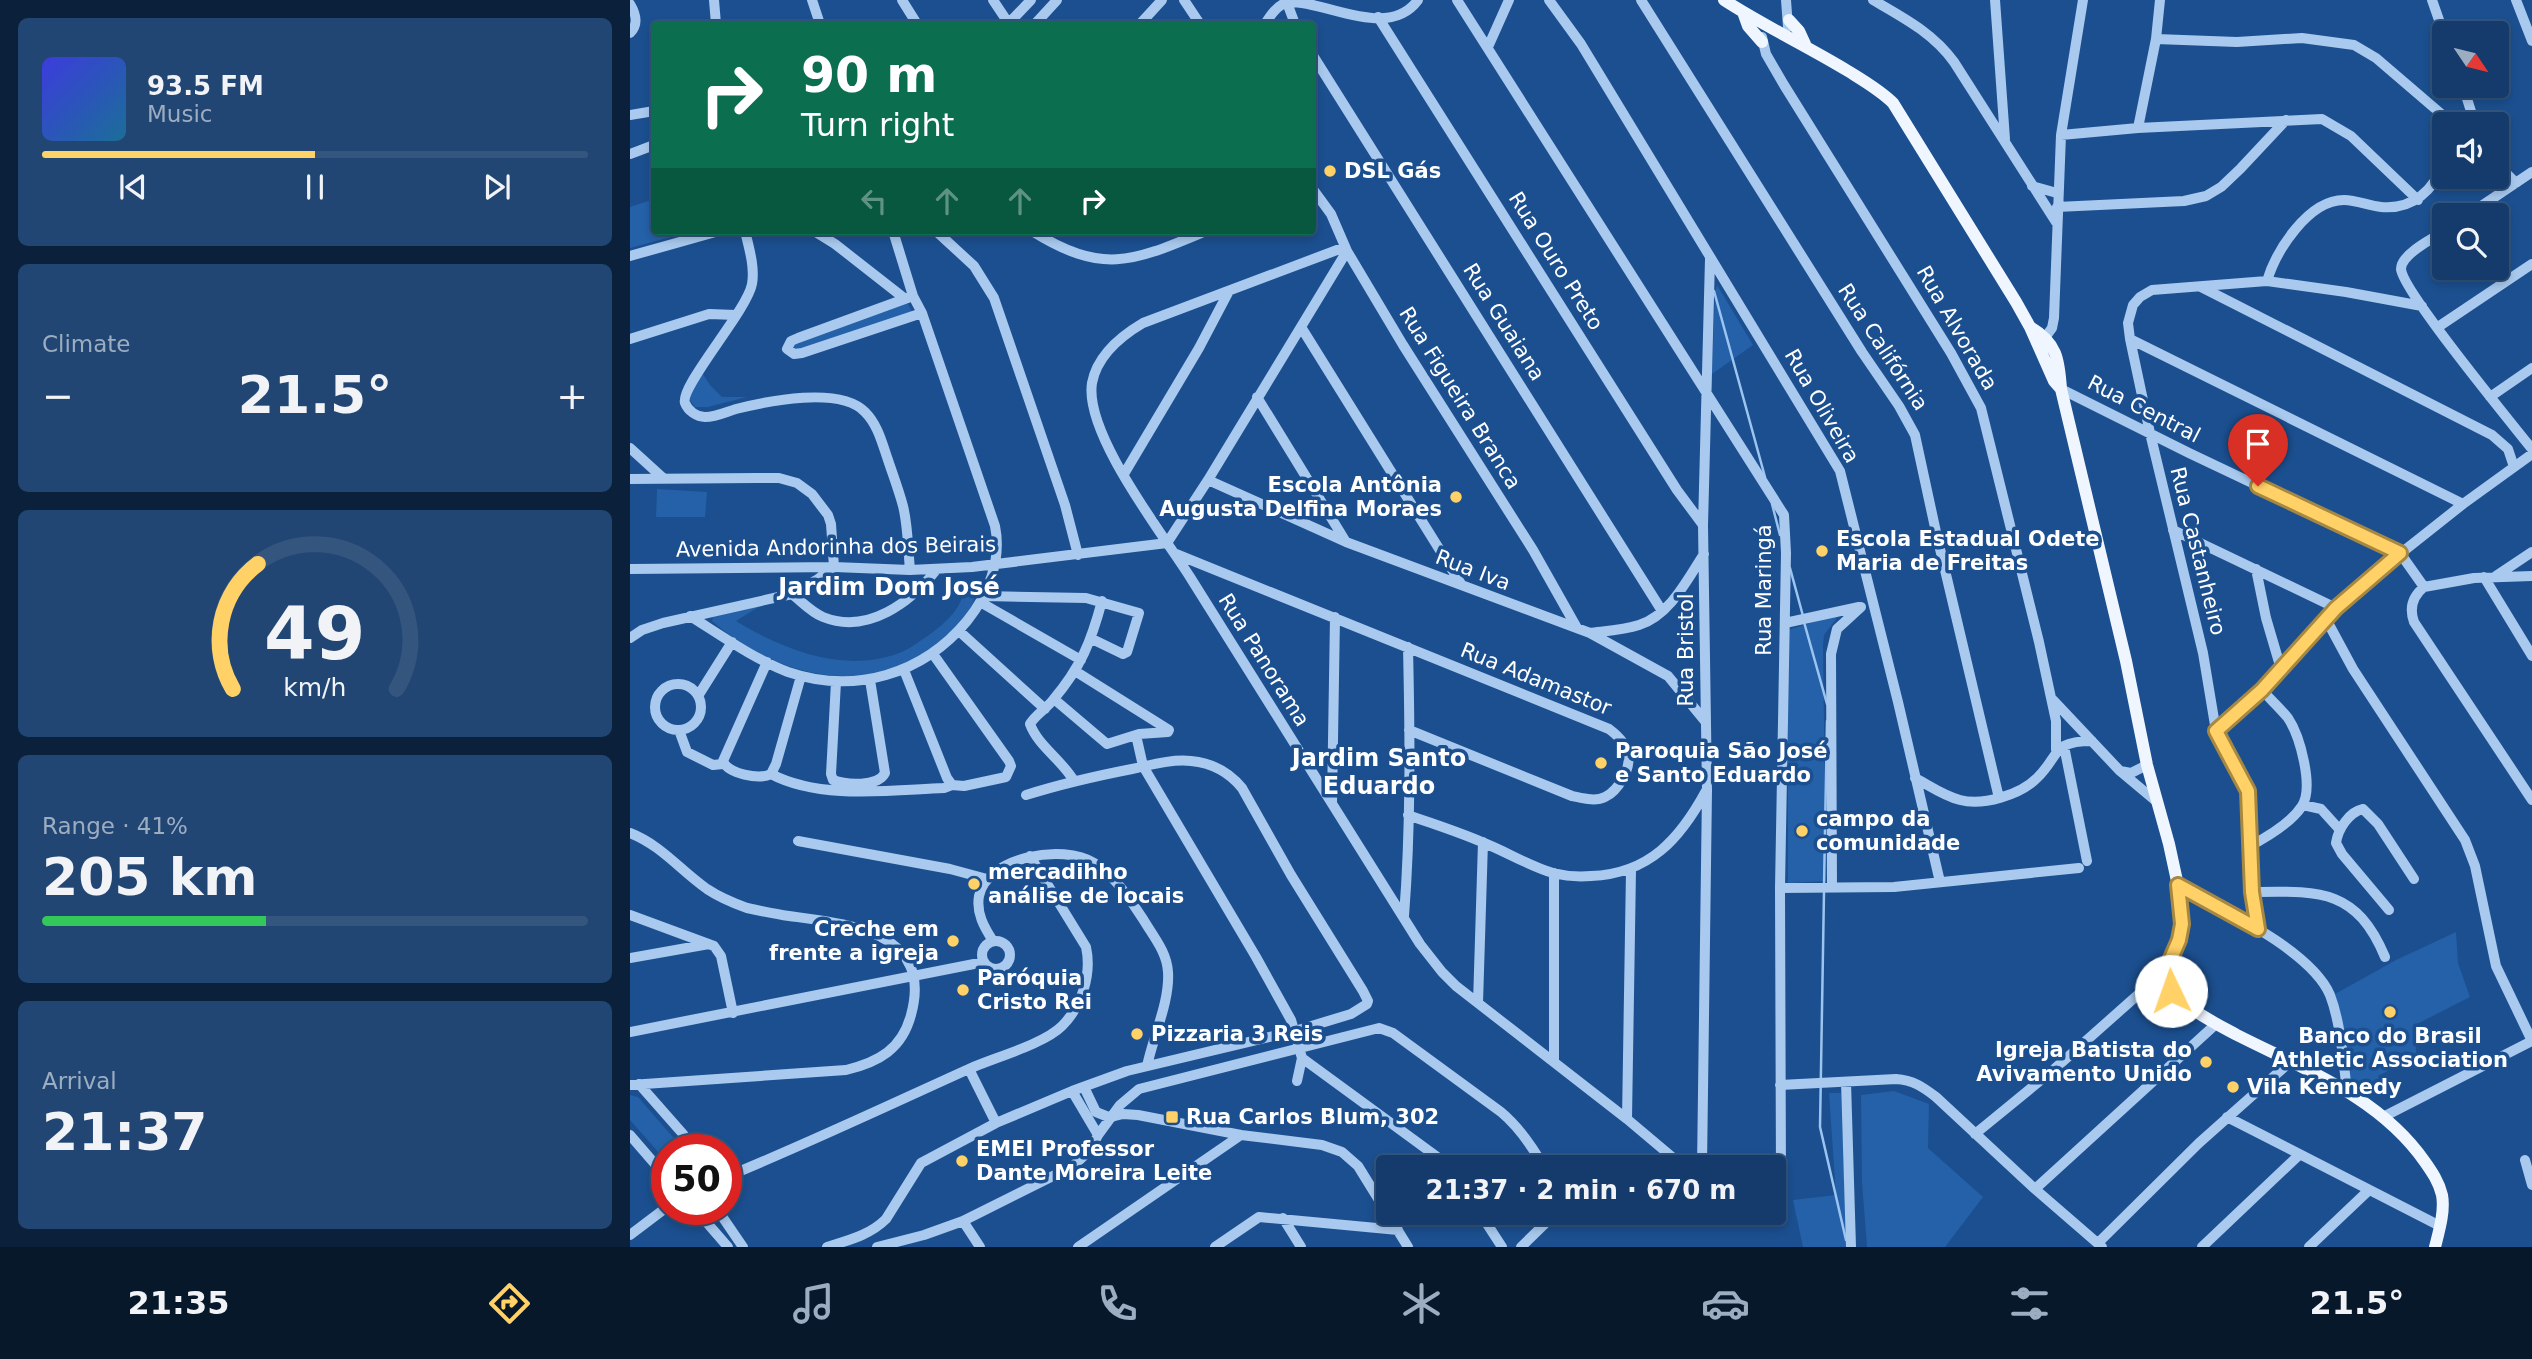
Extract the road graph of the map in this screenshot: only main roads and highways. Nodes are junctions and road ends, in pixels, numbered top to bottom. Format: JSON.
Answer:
{"nodes":[{"id":1,"x":1724,"y":0,"type":"edge"},
{"id":2,"x":1743,"y":12,"type":"junction"},
{"id":3,"x":1789,"y":17,"type":"road end"},
{"id":4,"x":1805,"y":44,"type":"junction"},
{"id":5,"x":1763,"y":46,"type":"road end"},
{"id":6,"x":2434,"y":1246,"type":"edge"}],
"edges":[{"from":1,"to":2,"type":"main road"},
{"from":2,"to":4,"type":"main road"},
{"from":2,"to":5,"type":"main road"},
{"from":3,"to":4,"type":"main road"},
{"from":4,"to":6,"type":"main road"}]}
